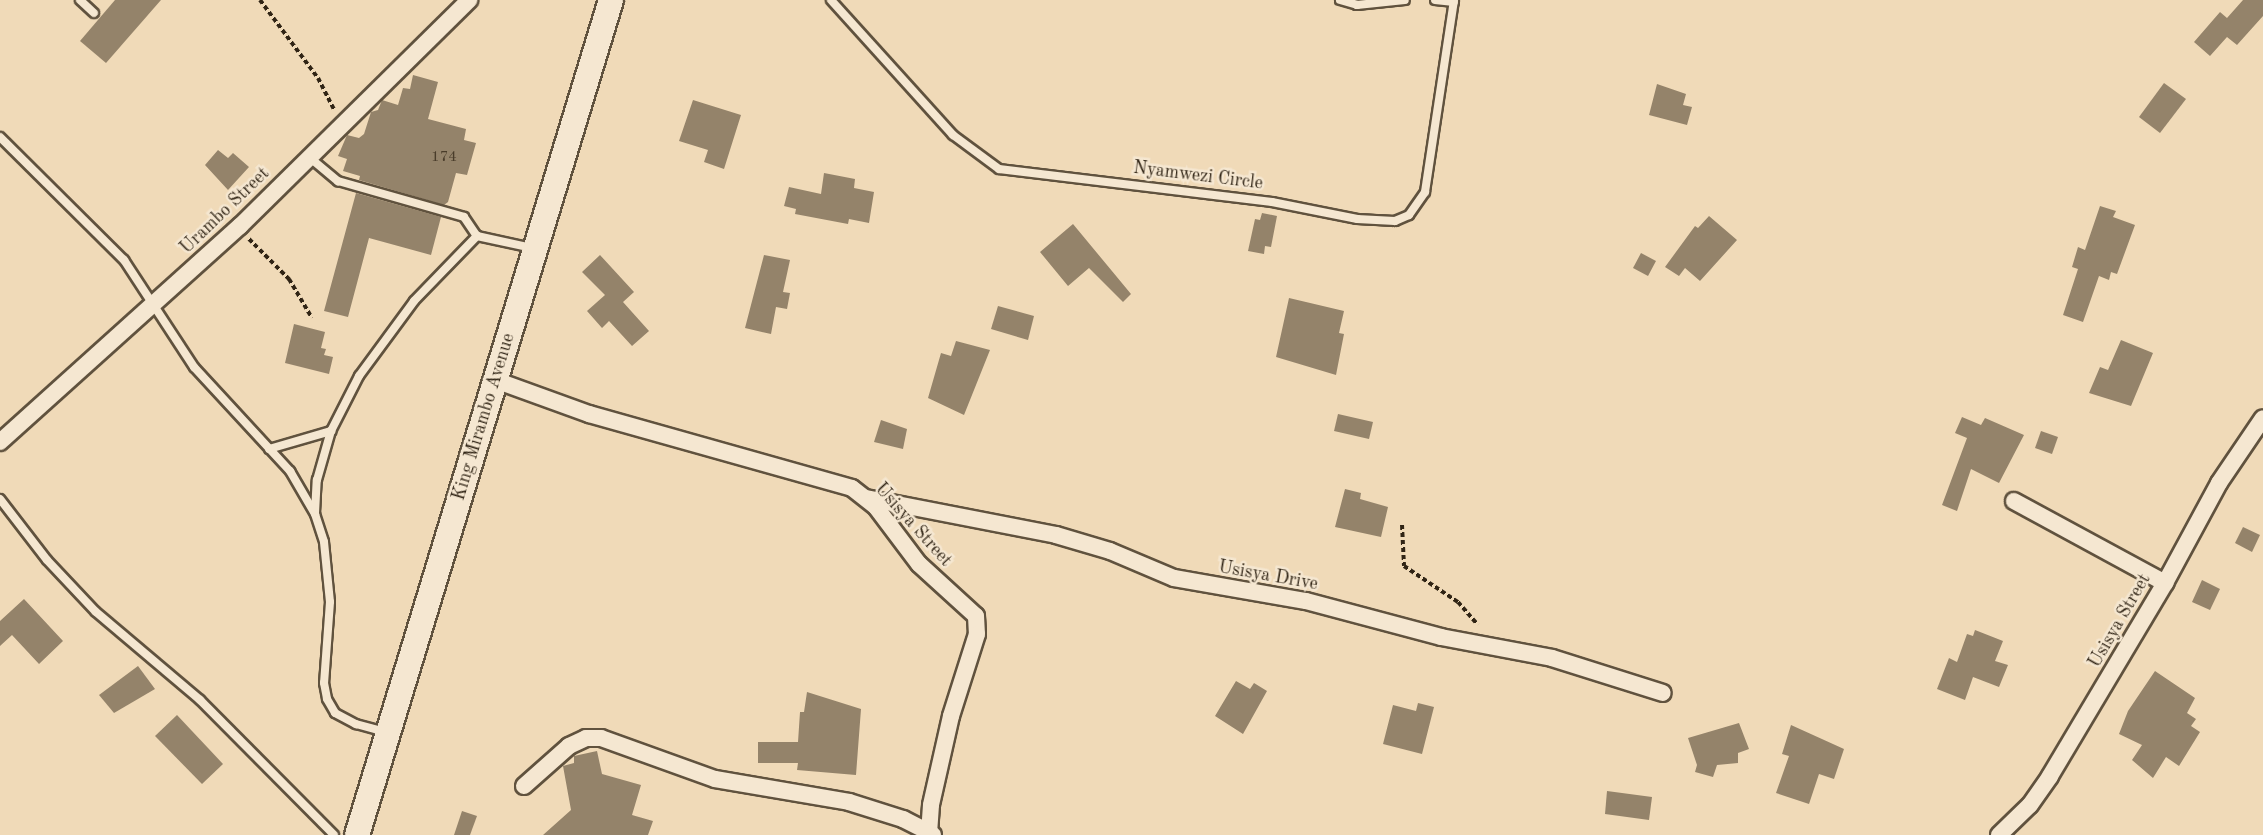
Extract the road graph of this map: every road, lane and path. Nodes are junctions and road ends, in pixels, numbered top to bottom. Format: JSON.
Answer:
{"nodes":[{"id":1,"x":80,"y":0,"type":"edge"},
{"id":2,"x":260,"y":0,"type":"edge"},
{"id":3,"x":469,"y":0,"type":"edge"},
{"id":4,"x":611,"y":0,"type":"edge"},
{"id":5,"x":831,"y":0,"type":"edge"},
{"id":6,"x":1340,"y":0,"type":"edge"},
{"id":7,"x":1405,"y":0,"type":"edge"},
{"id":8,"x":1435,"y":0,"type":"edge"},
{"id":9,"x":1454,"y":1,"type":"edge"},
{"id":10,"x":94,"y":13,"type":"dead end"},
{"id":11,"x":342,"y":124,"type":"junction"},
{"id":12,"x":0,"y":137,"type":"edge"},
{"id":13,"x":309,"y":157,"type":"junction"},
{"id":14,"x":240,"y":226,"type":"junction"},
{"id":15,"x":477,"y":236,"type":"junction"},
{"id":16,"x":535,"y":248,"type":"junction"},
{"id":17,"x":155,"y":303,"type":"junction"},
{"id":18,"x":312,"y":318,"type":"dead end"},
{"id":19,"x":495,"y":380,"type":"junction"},
{"id":20,"x":2263,"y":418,"type":"edge"},
{"id":21,"x":331,"y":431,"type":"junction"},
{"id":22,"x":0,"y":442,"type":"edge"},
{"id":23,"x":269,"y":449,"type":"junction"},
{"id":24,"x":866,"y":498,"type":"junction"},
{"id":25,"x":0,"y":499,"type":"edge"},
{"id":26,"x":2014,"y":501,"type":"dead end"},
{"id":27,"x":315,"y":514,"type":"junction"},
{"id":28,"x":1402,"y":525,"type":"dead end"},
{"id":29,"x":2165,"y":583,"type":"junction"},
{"id":30,"x":1487,"y":645,"type":"junction"},
{"id":31,"x":1663,"y":693,"type":"dead end"},
{"id":32,"x":388,"y":732,"type":"junction"},
{"id":33,"x":524,"y":786,"type":"dead end"},
{"id":34,"x":930,"y":834,"type":"edge"},
{"id":35,"x":334,"y":835,"type":"edge"},
{"id":36,"x":357,"y":835,"type":"edge"},
{"id":37,"x":1999,"y":835,"type":"edge"}],
"edges":[{"from":1,"to":10,"type":"lane"},
{"from":2,"to":11,"type":"path"},
{"from":3,"to":11,"type":"street","name":"Urambo Street"},
{"from":4,"to":16,"type":"main road","name":"King Mirambo Avenue"},
{"from":5,"to":9,"type":"lane","name":"Nyamwezi Circle"},
{"from":6,"to":7,"type":"lane"},
{"from":8,"to":9,"type":"lane"},
{"from":11,"to":13,"type":"street","name":"Urambo Street"},
{"from":12,"to":17,"type":"lane"},
{"from":13,"to":14,"type":"street","name":"Urambo Street"},
{"from":13,"to":15,"type":"lane"},
{"from":14,"to":17,"type":"street","name":"Urambo Street"},
{"from":14,"to":18,"type":"path"},
{"from":15,"to":16,"type":"lane"},
{"from":15,"to":21,"type":"lane"},
{"from":16,"to":19,"type":"main road","name":"King Mirambo Avenue"},
{"from":17,"to":22,"type":"street","name":"Urambo Street"},
{"from":17,"to":23,"type":"lane"},
{"from":19,"to":24,"type":"street","name":"Usisya Street"},
{"from":19,"to":32,"type":"main road","name":"King Mirambo Avenue"},
{"from":20,"to":29,"type":"street","name":"Usisya Street"},
{"from":21,"to":23,"type":"lane"},
{"from":21,"to":27,"type":"lane"},
{"from":23,"to":27,"type":"lane"},
{"from":24,"to":30,"type":"street","name":"Usisya Drive"},
{"from":24,"to":34,"type":"street","name":"Usisya Street"},
{"from":25,"to":35,"type":"lane"},
{"from":26,"to":29,"type":"street"},
{"from":27,"to":32,"type":"lane"},
{"from":28,"to":30,"type":"path"},
{"from":29,"to":37,"type":"street","name":"Usisya Street"},
{"from":30,"to":31,"type":"street","name":"Usisya Drive"},
{"from":32,"to":36,"type":"main road","name":"King Mirambo Avenue"},
{"from":33,"to":34,"type":"street"}]}
